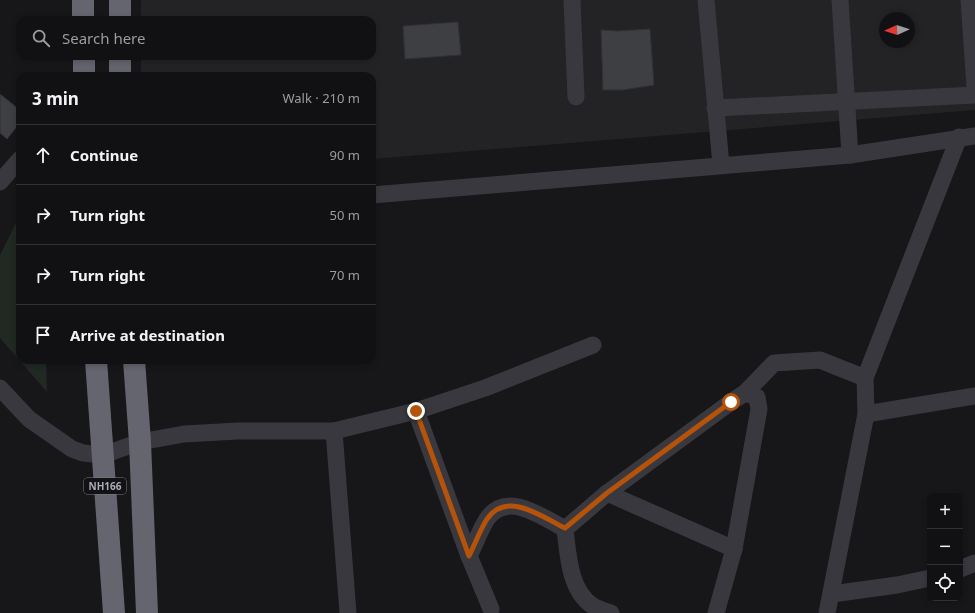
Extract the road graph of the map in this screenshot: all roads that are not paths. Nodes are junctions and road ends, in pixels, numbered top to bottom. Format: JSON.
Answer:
{"nodes":[{"id":1,"x":83,"y":0,"type":"edge"},
{"id":2,"x":120,"y":0,"type":"edge"},
{"id":3,"x":572,"y":0,"type":"edge"},
{"id":4,"x":706,"y":0,"type":"edge"},
{"id":5,"x":840,"y":0,"type":"edge"},
{"id":6,"x":969,"y":0,"type":"edge"},
{"id":7,"x":84,"y":16,"type":"edge"},
{"id":8,"x":120,"y":16,"type":"edge"},
{"id":9,"x":84,"y":60,"type":"edge"},
{"id":10,"x":120,"y":60,"type":"edge"},
{"id":11,"x":84,"y":72,"type":"edge"},
{"id":12,"x":120,"y":72,"type":"edge"},
{"id":13,"x":975,"y":87,"type":"edge"},
{"id":14,"x":975,"y":95,"type":"edge"},
{"id":15,"x":576,"y":97,"type":"dead end"},
{"id":16,"x":846,"y":100,"type":"junction"},
{"id":17,"x":715,"y":108,"type":"junction"},
{"id":18,"x":967,"y":137,"type":"edge"},
{"id":19,"x":850,"y":155,"type":"junction"},
{"id":20,"x":16,"y":164,"type":"edge"},
{"id":21,"x":721,"y":165,"type":"junction"},
{"id":22,"x":0,"y":182,"type":"edge"},
{"id":23,"x":376,"y":195,"type":"edge"},
{"id":24,"x":594,"y":345,"type":"dead end"},
{"id":25,"x":96,"y":364,"type":"edge"},
{"id":26,"x":134,"y":364,"type":"edge"},
{"id":27,"x":864,"y":378,"type":"junction"},
{"id":28,"x":0,"y":388,"type":"edge"},
{"id":29,"x":745,"y":393,"type":"junction"},
{"id":30,"x":975,"y":396,"type":"edge"},
{"id":31,"x":416,"y":411,"type":"junction"},
{"id":32,"x":866,"y":414,"type":"junction"},
{"id":33,"x":334,"y":431,"type":"junction"},
{"id":34,"x":140,"y":442,"type":"junction"},
{"id":35,"x":102,"y":455,"type":"junction"},
{"id":36,"x":607,"y":493,"type":"junction"},
{"id":37,"x":565,"y":528,"type":"junction"},
{"id":38,"x":734,"y":549,"type":"junction"},
{"id":39,"x":469,"y":556,"type":"junction"},
{"id":40,"x":975,"y":563,"type":"edge"},
{"id":41,"x":963,"y":568,"type":"edge"},
{"id":42,"x":927,"y":579,"type":"edge"},
{"id":43,"x":832,"y":594,"type":"junction"},
{"id":44,"x":491,"y":609,"type":"dead end"},
{"id":45,"x":114,"y":613,"type":"edge"},
{"id":46,"x":148,"y":613,"type":"edge"},
{"id":47,"x":348,"y":613,"type":"edge"},
{"id":48,"x":611,"y":613,"type":"edge"},
{"id":49,"x":716,"y":613,"type":"edge"},
{"id":50,"x":827,"y":613,"type":"edge"}],
"edges":[{"from":1,"to":7,"type":"highway"},
{"from":2,"to":8,"type":"highway"},
{"from":3,"to":15,"type":"street"},
{"from":4,"to":17,"type":"street"},
{"from":5,"to":16,"type":"street"},
{"from":6,"to":13,"type":"street"},
{"from":9,"to":11,"type":"highway"},
{"from":10,"to":12,"type":"highway"},
{"from":14,"to":16,"type":"street"},
{"from":16,"to":17,"type":"street"},
{"from":16,"to":19,"type":"street"},
{"from":17,"to":21,"type":"street"},
{"from":18,"to":19,"type":"street"},
{"from":18,"to":27,"type":"street"},
{"from":19,"to":21,"type":"street"},
{"from":20,"to":22,"type":"street"},
{"from":21,"to":23,"type":"street"},
{"from":24,"to":31,"type":"street"},
{"from":25,"to":35,"type":"highway","number":"NH166"},
{"from":26,"to":34,"type":"highway","number":"NH166"},
{"from":27,"to":29,"type":"street"},
{"from":27,"to":32,"type":"street"},
{"from":28,"to":35,"type":"street"},
{"from":29,"to":36,"type":"street"},
{"from":29,"to":38,"type":"street"},
{"from":30,"to":32,"type":"street"},
{"from":31,"to":33,"type":"street"},
{"from":31,"to":39,"type":"street"},
{"from":32,"to":43,"type":"street"},
{"from":33,"to":34,"type":"street"},
{"from":33,"to":47,"type":"street"},
{"from":34,"to":35,"type":"street"},
{"from":34,"to":46,"type":"highway","number":"NH166"},
{"from":35,"to":45,"type":"highway","number":"NH166"},
{"from":36,"to":37,"type":"street"},
{"from":36,"to":38,"type":"street"},
{"from":37,"to":39,"type":"street"},
{"from":37,"to":48,"type":"street"},
{"from":38,"to":49,"type":"street"},
{"from":39,"to":44,"type":"street"},
{"from":40,"to":41,"type":"street"},
{"from":42,"to":43,"type":"street"},
{"from":43,"to":50,"type":"street"}]}
